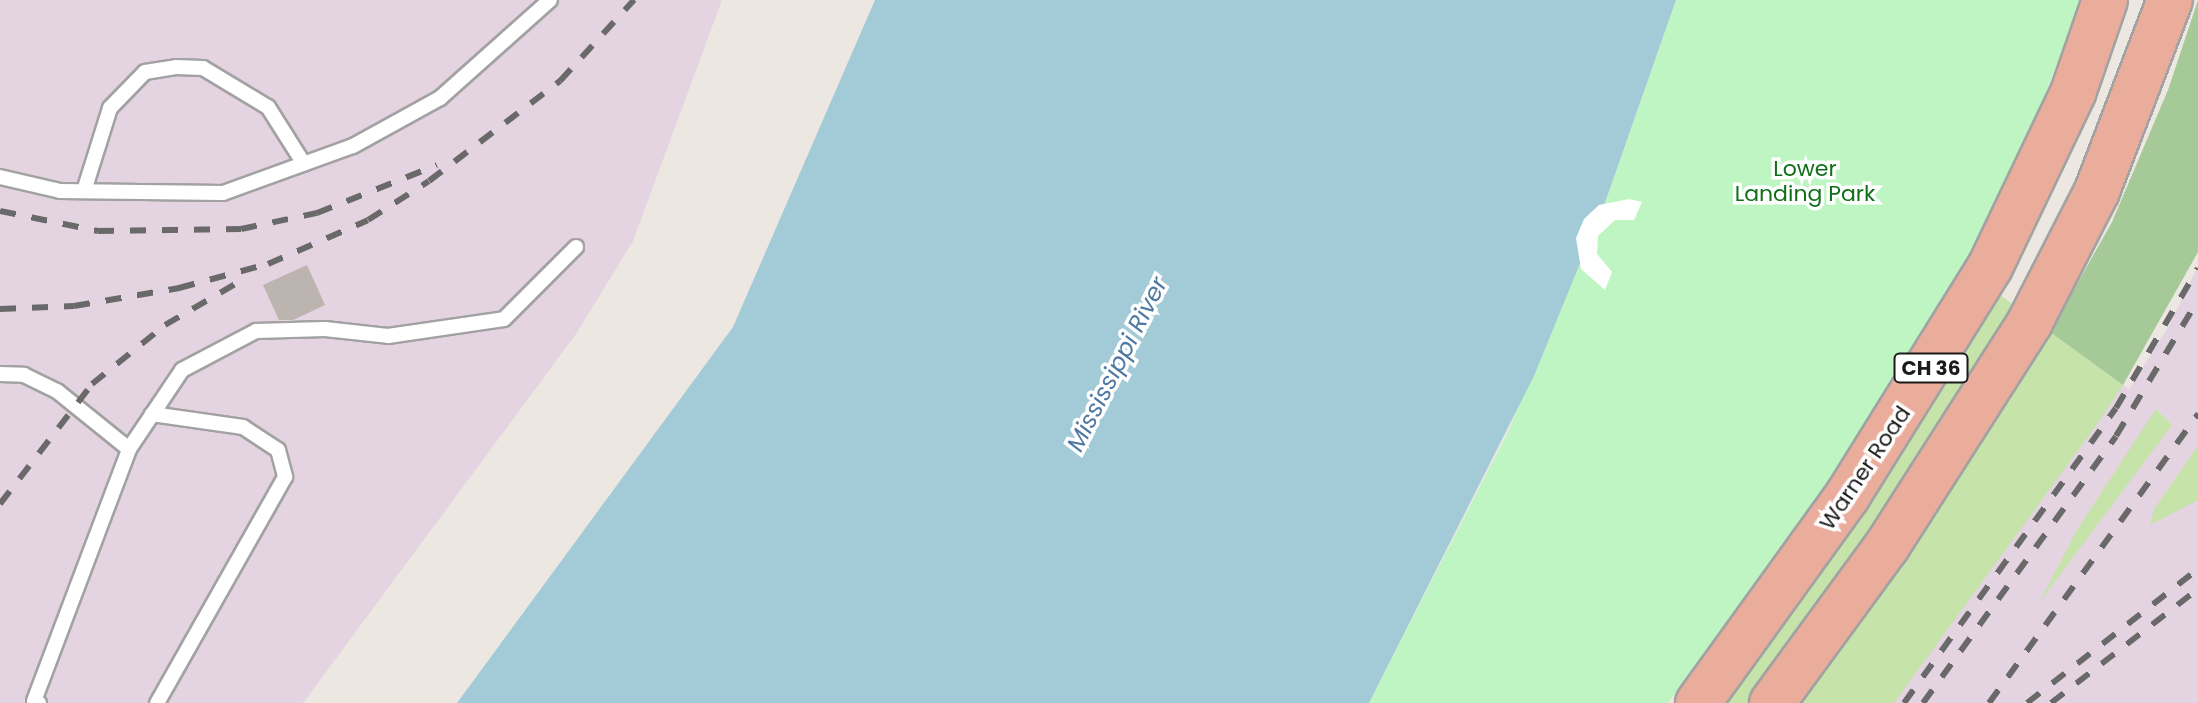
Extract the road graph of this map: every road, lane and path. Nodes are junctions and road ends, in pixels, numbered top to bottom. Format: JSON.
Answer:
{"nodes":[{"id":1,"x":550,"y":0,"type":"edge"},
{"id":2,"x":2105,"y":0,"type":"edge"},
{"id":3,"x":2170,"y":0,"type":"edge"},
{"id":4,"x":304,"y":164,"type":"junction"},
{"id":5,"x":0,"y":177,"type":"edge"},
{"id":6,"x":84,"y":191,"type":"junction"},
{"id":7,"x":576,"y":247,"type":"dead end"},
{"id":8,"x":0,"y":374,"type":"edge"},
{"id":9,"x":152,"y":414,"type":"junction"},
{"id":10,"x":129,"y":449,"type":"junction"},
{"id":11,"x":39,"y":703,"type":"edge"},
{"id":12,"x":157,"y":703,"type":"edge"},
{"id":13,"x":1698,"y":703,"type":"edge"},
{"id":14,"x":1772,"y":703,"type":"edge"}],
"edges":[{"from":1,"to":4,"type":"lane"},
{"from":2,"to":13,"type":"highway","name":"Warner Road","number":"CH 36"},
{"from":3,"to":14,"type":"highway","number":"CH 36"},
{"from":4,"to":6,"type":"lane"},
{"from":4,"to":6,"type":"lane"},
{"from":5,"to":6,"type":"lane"},
{"from":7,"to":9,"type":"lane"},
{"from":8,"to":10,"type":"lane"},
{"from":9,"to":10,"type":"lane"},
{"from":9,"to":12,"type":"lane"},
{"from":10,"to":11,"type":"lane"}]}
